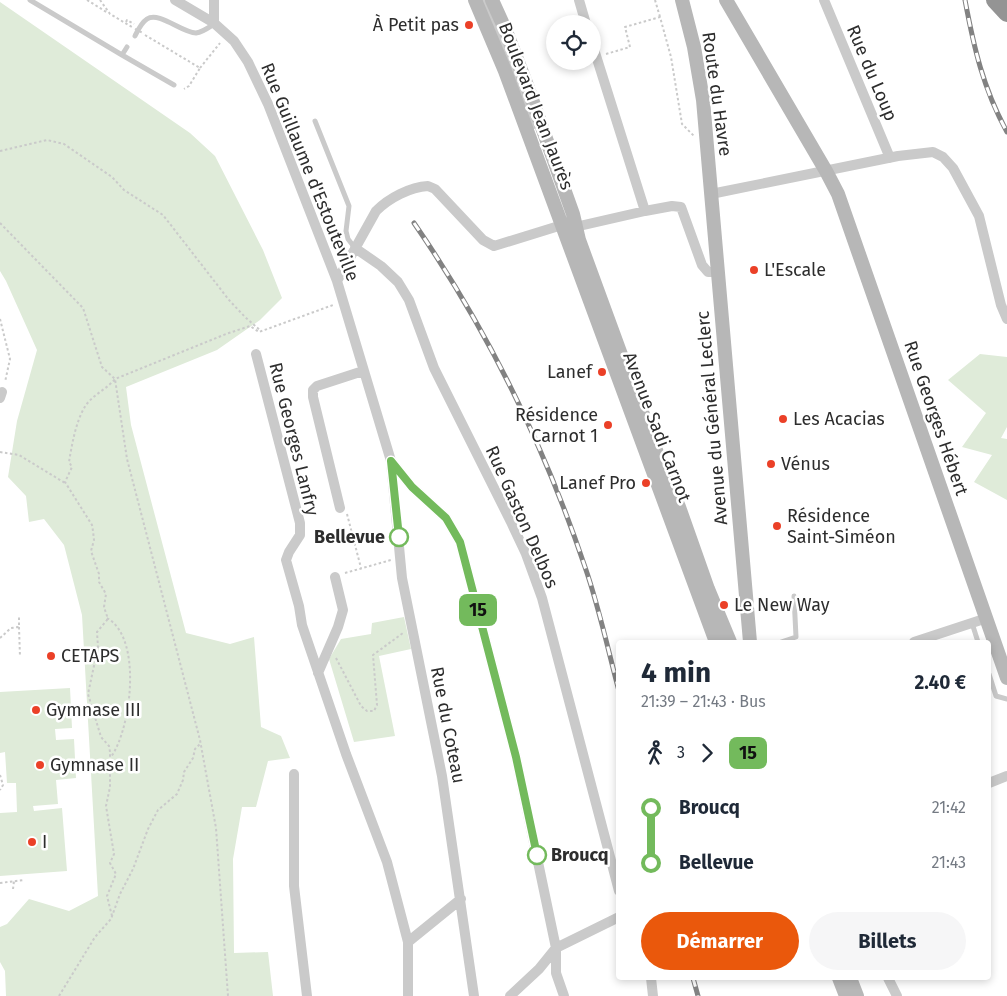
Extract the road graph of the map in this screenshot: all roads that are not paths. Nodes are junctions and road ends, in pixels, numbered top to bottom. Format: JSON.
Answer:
{"nodes":[{"id":1,"x":30,"y":0,"type":"edge"},
{"id":2,"x":175,"y":0,"type":"edge"},
{"id":3,"x":214,"y":0,"type":"edge"},
{"id":4,"x":475,"y":0,"type":"edge"},
{"id":5,"x":483,"y":0,"type":"edge"},
{"id":6,"x":492,"y":0,"type":"edge"},
{"id":7,"x":579,"y":0,"type":"edge"},
{"id":8,"x":682,"y":0,"type":"edge"},
{"id":9,"x":726,"y":0,"type":"edge"},
{"id":10,"x":824,"y":0,"type":"edge"},
{"id":11,"x":995,"y":0,"type":"edge"},
{"id":12,"x":1007,"y":13,"type":"edge"},
{"id":13,"x":583,"y":15,"type":"edge"},
{"id":14,"x":214,"y":24,"type":"junction"},
{"id":15,"x":135,"y":36,"type":"dead end"},
{"id":16,"x":127,"y":47,"type":"dead end"},
{"id":17,"x":122,"y":56,"type":"junction"},
{"id":18,"x":601,"y":70,"type":"edge"},
{"id":19,"x":174,"y":84,"type":"dead end"},
{"id":20,"x":315,"y":120,"type":"dead end"},
{"id":21,"x":535,"y":132,"type":"dead end"},
{"id":22,"x":544,"y":158,"type":"dead end"},
{"id":23,"x":890,"y":158,"type":"junction"},
{"id":24,"x":826,"y":171,"type":"junction"},
{"id":25,"x":711,"y":194,"type":"junction"},
{"id":26,"x":645,"y":211,"type":"junction"},
{"id":27,"x":567,"y":221,"type":"junction"},
{"id":28,"x":355,"y":248,"type":"junction"},
{"id":29,"x":718,"y":272,"type":"junction"},
{"id":30,"x":337,"y":281,"type":"junction"},
{"id":31,"x":1007,"y":319,"type":"edge"},
{"id":32,"x":256,"y":354,"type":"dead end"},
{"id":33,"x":363,"y":371,"type":"junction"},
{"id":34,"x":391,"y":461,"type":"junction"},
{"id":35,"x":412,"y":487,"type":"junction"},
{"id":36,"x":394,"y":493,"type":"junction"},
{"id":37,"x":343,"y":509,"type":"road end"},
{"id":38,"x":335,"y":577,"type":"road end"},
{"id":39,"x":794,"y":596,"type":"dead end"},
{"id":40,"x":987,"y":618,"type":"junction"},
{"id":41,"x":972,"y":623,"type":"junction"},
{"id":42,"x":715,"y":640,"type":"edge"},
{"id":43,"x":723,"y":640,"type":"edge"},
{"id":44,"x":729,"y":640,"type":"edge"},
{"id":45,"x":749,"y":640,"type":"edge"},
{"id":46,"x":787,"y":640,"type":"edge"},
{"id":47,"x":920,"y":640,"type":"edge"},
{"id":48,"x":977,"y":640,"type":"edge"},
{"id":49,"x":318,"y":673,"type":"junction"},
{"id":50,"x":1007,"y":678,"type":"edge"},
{"id":51,"x":991,"y":680,"type":"edge"},
{"id":52,"x":1007,"y":699,"type":"edge"},
{"id":53,"x":294,"y":774,"type":"dead end"},
{"id":54,"x":1007,"y":776,"type":"edge"},
{"id":55,"x":991,"y":782,"type":"edge"},
{"id":56,"x":616,"y":880,"type":"edge"},
{"id":57,"x":461,"y":899,"type":"junction"},
{"id":58,"x":616,"y":919,"type":"edge"},
{"id":59,"x":408,"y":942,"type":"junction"},
{"id":60,"x":556,"y":948,"type":"junction"},
{"id":61,"x":651,"y":980,"type":"edge"},
{"id":62,"x":840,"y":980,"type":"edge"},
{"id":63,"x":845,"y":980,"type":"edge"},
{"id":64,"x":851,"y":980,"type":"edge"},
{"id":65,"x":889,"y":980,"type":"edge"},
{"id":66,"x":307,"y":996,"type":"edge"},
{"id":67,"x":408,"y":996,"type":"edge"},
{"id":68,"x":474,"y":996,"type":"edge"},
{"id":69,"x":510,"y":996,"type":"edge"},
{"id":70,"x":564,"y":996,"type":"edge"},
{"id":71,"x":653,"y":996,"type":"edge"},
{"id":72,"x":846,"y":996,"type":"edge"},
{"id":73,"x":851,"y":996,"type":"edge"},
{"id":74,"x":857,"y":996,"type":"edge"},
{"id":75,"x":897,"y":996,"type":"edge"}],
"edges":[{"from":1,"to":17,"type":"lane"},
{"from":2,"to":14,"type":"street","name":"Rue Guillaume d'Estouteville"},
{"from":3,"to":14,"type":"street"},
{"from":4,"to":27,"type":"main road","name":"Boulevard Jean Jaurès"},
{"from":5,"to":21,"type":"lane"},
{"from":6,"to":27,"type":"main road","name":"Boulevard Jean Jaurès"},
{"from":7,"to":13,"type":"street"},
{"from":8,"to":25,"type":"main road","name":"Route du Havre"},
{"from":9,"to":24,"type":"main road","name":"Rue Georges Hébert"},
{"from":10,"to":23,"type":"street","name":"Rue du Loup"},
{"from":11,"to":12,"type":"highway"},
{"from":14,"to":15,"type":"lane"},
{"from":14,"to":30,"type":"street","name":"Rue Guillaume d'Estouteville"},
{"from":16,"to":17,"type":"lane"},
{"from":17,"to":19,"type":"lane"},
{"from":18,"to":26,"type":"street"},
{"from":20,"to":28,"type":"lane"},
{"from":22,"to":27,"type":"lane"},
{"from":23,"to":24,"type":"street"},
{"from":23,"to":31,"type":"street"},
{"from":24,"to":25,"type":"street"},
{"from":24,"to":40,"type":"main road","name":"Rue Georges Hébert"},
{"from":25,"to":29,"type":"main road","name":"Avenue du Général Leclerc"},
{"from":26,"to":27,"type":"street"},
{"from":26,"to":29,"type":"street"},
{"from":27,"to":28,"type":"street"},
{"from":27,"to":42,"type":"main road","name":"Avenue Sadi Carnot"},
{"from":27,"to":43,"type":"lane"},
{"from":27,"to":44,"type":"main road","name":"Avenue Sadi Carnot"},
{"from":28,"to":30,"type":"street"},
{"from":28,"to":56,"type":"street","name":"Rue Gaston Delbos"},
{"from":29,"to":45,"type":"main road","name":"Avenue du Général Leclerc"},
{"from":30,"to":33,"type":"street","name":"Rue Guillaume d'Estouteville"},
{"from":32,"to":49,"type":"street","name":"Rue Georges Lanfry"},
{"from":33,"to":34,"type":"street","name":"Rue Guillaume d'Estouteville"},
{"from":33,"to":37,"type":"street"},
{"from":34,"to":35,"type":"street"},
{"from":34,"to":36,"type":"street","name":"Rue du Coteau"},
{"from":35,"to":36,"type":"street"},
{"from":35,"to":60,"type":"street"},
{"from":36,"to":57,"type":"street","name":"Rue du Coteau"},
{"from":38,"to":49,"type":"street"},
{"from":39,"to":46,"type":"lane"},
{"from":40,"to":41,"type":"street"},
{"from":40,"to":50,"type":"main road","name":"Rue Georges Hébert"},
{"from":41,"to":47,"type":"street"},
{"from":41,"to":48,"type":"lane"},
{"from":49,"to":59,"type":"street","name":"Rue Georges Lanfry"},
{"from":51,"to":52,"type":"lane"},
{"from":53,"to":66,"type":"street"},
{"from":54,"to":55,"type":"street"},
{"from":57,"to":59,"type":"street"},
{"from":57,"to":68,"type":"street","name":"Rue du Coteau"},
{"from":58,"to":60,"type":"street"},
{"from":59,"to":67,"type":"street","name":"Rue Georges Lanfry"},
{"from":60,"to":69,"type":"street"},
{"from":60,"to":70,"type":"street"},
{"from":61,"to":71,"type":"street"},
{"from":62,"to":72,"type":"main road"},
{"from":63,"to":73,"type":"lane"},
{"from":64,"to":74,"type":"main road"},
{"from":65,"to":75,"type":"street"}]}
